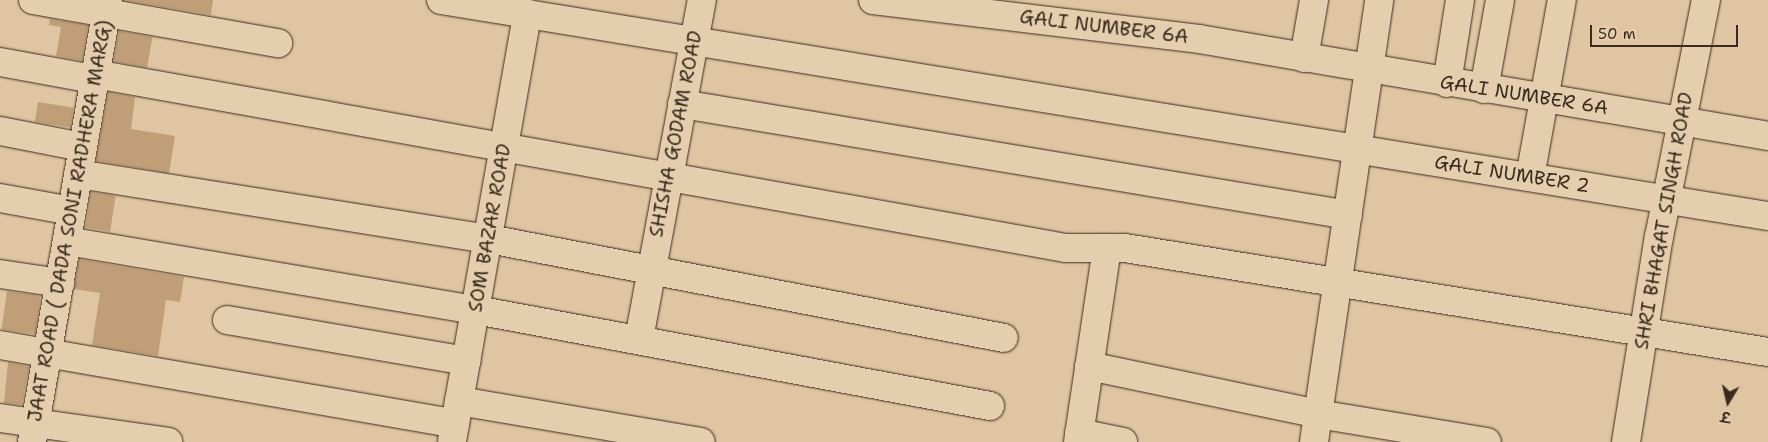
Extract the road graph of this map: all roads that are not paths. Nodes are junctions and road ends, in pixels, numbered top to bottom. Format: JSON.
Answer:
{"nodes":[{"id":1,"x":33,"y":0,"type":"edge"},
{"id":2,"x":441,"y":0,"type":"edge"},
{"id":3,"x":702,"y":0,"type":"edge"},
{"id":4,"x":873,"y":0,"type":"edge"},
{"id":5,"x":1314,"y":0,"type":"edge"},
{"id":6,"x":1379,"y":0,"type":"edge"},
{"id":7,"x":1460,"y":0,"type":"edge"},
{"id":8,"x":1500,"y":0,"type":"edge"},
{"id":9,"x":1562,"y":0,"type":"edge"},
{"id":10,"x":1706,"y":0,"type":"edge"},
{"id":11,"x":107,"y":6,"type":"edge"},
{"id":12,"x":527,"y":14,"type":"junction"},
{"id":13,"x":278,"y":43,"type":"dead end"},
{"id":14,"x":696,"y":43,"type":"junction"},
{"id":15,"x":1304,"y":58,"type":"junction"},
{"id":16,"x":0,"y":62,"type":"edge"},
{"id":17,"x":1367,"y":68,"type":"junction"},
{"id":18,"x":94,"y":76,"type":"junction"},
{"id":19,"x":1447,"y":83,"type":"junction"},
{"id":20,"x":1484,"y":89,"type":"junction"},
{"id":21,"x":1544,"y":99,"type":"junction"},
{"id":22,"x":682,"y":104,"type":"junction"},
{"id":23,"x":1682,"y":121,"type":"junction"},
{"id":24,"x":0,"y":131,"type":"edge"},
{"id":25,"x":1768,"y":136,"type":"edge"},
{"id":26,"x":505,"y":146,"type":"junction"},
{"id":27,"x":82,"y":147,"type":"junction"},
{"id":28,"x":1358,"y":150,"type":"junction"},
{"id":29,"x":78,"y":174,"type":"junction"},
{"id":30,"x":666,"y":176,"type":"junction"},
{"id":31,"x":1530,"y":177,"type":"junction"},
{"id":32,"x":0,"y":198,"type":"edge"},
{"id":33,"x":1666,"y":199,"type":"junction"},
{"id":34,"x":72,"y":210,"type":"junction"},
{"id":35,"x":1348,"y":215,"type":"junction"},
{"id":36,"x":1768,"y":216,"type":"edge"},
{"id":37,"x":489,"y":239,"type":"junction"},
{"id":38,"x":67,"y":240,"type":"junction"},
{"id":39,"x":1107,"y":248,"type":"junction"},
{"id":40,"x":650,"y":269,"type":"junction"},
{"id":41,"x":0,"y":274,"type":"edge"},
{"id":42,"x":1338,"y":282,"type":"junction"},
{"id":43,"x":60,"y":283,"type":"junction"},
{"id":44,"x":476,"y":310,"type":"junction"},
{"id":45,"x":227,"y":320,"type":"dead end"},
{"id":46,"x":1643,"y":331,"type":"junction"},
{"id":47,"x":1004,"y":338,"type":"dead end"},
{"id":48,"x":639,"y":339,"type":"junction"},
{"id":49,"x":0,"y":345,"type":"edge"},
{"id":50,"x":1768,"y":352,"type":"edge"},
{"id":51,"x":48,"y":354,"type":"junction"},
{"id":52,"x":467,"y":361,"type":"junction"},
{"id":53,"x":1089,"y":366,"type":"junction"},
{"id":54,"x":990,"y":406,"type":"dead end"},
{"id":55,"x":1318,"y":414,"type":"junction"},
{"id":56,"x":0,"y":418,"type":"edge"},
{"id":57,"x":455,"y":422,"type":"edge"},
{"id":58,"x":34,"y":432,"type":"edge"},
{"id":59,"x":1079,"y":438,"type":"edge"},
{"id":60,"x":168,"y":442,"type":"edge"},
{"id":61,"x":701,"y":442,"type":"edge"},
{"id":62,"x":1123,"y":442,"type":"edge"},
{"id":63,"x":1314,"y":442,"type":"edge"},
{"id":64,"x":1486,"y":442,"type":"edge"},
{"id":65,"x":1626,"y":442,"type":"edge"}],
"edges":[{"from":1,"to":11,"type":"street"},
{"from":2,"to":12,"type":"street","name":"GALI NUMBER 2"},
{"from":3,"to":14,"type":"street","name":"SHISHA GODAM ROAD"},
{"from":4,"to":15,"type":"street","name":"GALI NUMBER 6A"},
{"from":5,"to":15,"type":"street"},
{"from":6,"to":17,"type":"street"},
{"from":7,"to":19,"type":"street"},
{"from":8,"to":20,"type":"street"},
{"from":9,"to":21,"type":"street"},
{"from":10,"to":23,"type":"street","name":"SHRI BHAGAT SINGH ROAD"},
{"from":11,"to":13,"type":"street"},
{"from":11,"to":18,"type":"street","name":"JAAT ROAD ( DADA SONI RADHERA MARG)"},
{"from":12,"to":14,"type":"street","name":"GALI NUMBER 2"},
{"from":12,"to":26,"type":"street","name":"SOM BAZAR ROAD"},
{"from":14,"to":22,"type":"street","name":"SHISHA GODAM ROAD"},
{"from":14,"to":28,"type":"street","name":"GALI NUMBER 2"},
{"from":15,"to":17,"type":"street","name":"GALI NUMBER 6A"},
{"from":16,"to":18,"type":"street"},
{"from":17,"to":19,"type":"street","name":"GALI NUMBER 6A"},
{"from":17,"to":28,"type":"street"},
{"from":18,"to":26,"type":"street"},
{"from":18,"to":27,"type":"street","name":"JAAT ROAD ( DADA SONI RADHERA MARG)"},
{"from":19,"to":20,"type":"street","name":"GALI NUMBER 6A"},
{"from":20,"to":21,"type":"street","name":"GALI NUMBER 6A"},
{"from":21,"to":23,"type":"street","name":"GALI NUMBER 6A"},
{"from":21,"to":31,"type":"street"},
{"from":22,"to":30,"type":"street","name":"SHISHA GODAM ROAD"},
{"from":22,"to":35,"type":"street"},
{"from":23,"to":25,"type":"street","name":"GALI NUMBER 6A"},
{"from":23,"to":33,"type":"street","name":"SHRI BHAGAT SINGH ROAD"},
{"from":24,"to":27,"type":"street"},
{"from":26,"to":30,"type":"street"},
{"from":26,"to":37,"type":"street","name":"SOM BAZAR ROAD"},
{"from":27,"to":29,"type":"street","name":"JAAT ROAD ( DADA SONI RADHERA MARG)"},
{"from":28,"to":31,"type":"street","name":"GALI NUMBER 2"},
{"from":28,"to":35,"type":"street"},
{"from":29,"to":34,"type":"street","name":"JAAT ROAD ( DADA SONI RADHERA MARG)"},
{"from":29,"to":37,"type":"street"},
{"from":30,"to":39,"type":"street"},
{"from":30,"to":40,"type":"street","name":"SHISHA GODAM ROAD"},
{"from":31,"to":33,"type":"street","name":"GALI NUMBER 2"},
{"from":32,"to":34,"type":"street"},
{"from":33,"to":36,"type":"street","name":"GALI NUMBER 2"},
{"from":33,"to":46,"type":"street","name":"SHRI BHAGAT SINGH ROAD"},
{"from":34,"to":38,"type":"street","name":"JAAT ROAD ( DADA SONI RADHERA MARG)"},
{"from":35,"to":42,"type":"street"},
{"from":37,"to":40,"type":"street"},
{"from":37,"to":44,"type":"street","name":"SOM BAZAR ROAD"},
{"from":38,"to":43,"type":"street","name":"JAAT ROAD ( DADA SONI RADHERA MARG)"},
{"from":38,"to":44,"type":"street"},
{"from":39,"to":42,"type":"street"},
{"from":39,"to":53,"type":"street"},
{"from":40,"to":47,"type":"street"},
{"from":40,"to":48,"type":"street","name":"SHISHA GODAM ROAD"},
{"from":41,"to":43,"type":"street"},
{"from":42,"to":46,"type":"street"},
{"from":42,"to":55,"type":"street"},
{"from":43,"to":51,"type":"street","name":"JAAT ROAD ( DADA SONI RADHERA MARG)"},
{"from":44,"to":48,"type":"street"},
{"from":44,"to":52,"type":"street","name":"SOM BAZAR ROAD"},
{"from":45,"to":52,"type":"street"},
{"from":46,"to":50,"type":"street"},
{"from":46,"to":65,"type":"street","name":"SHRI BHAGAT SINGH ROAD"},
{"from":48,"to":54,"type":"street"},
{"from":49,"to":51,"type":"street"},
{"from":51,"to":57,"type":"street"},
{"from":51,"to":58,"type":"street","name":"JAAT ROAD ( DADA SONI RADHERA MARG)"},
{"from":52,"to":57,"type":"street","name":"SOM BAZAR ROAD"},
{"from":53,"to":55,"type":"street"},
{"from":53,"to":59,"type":"street"},
{"from":55,"to":63,"type":"street"},
{"from":55,"to":64,"type":"street"},
{"from":56,"to":58,"type":"street"},
{"from":57,"to":61,"type":"street"},
{"from":58,"to":60,"type":"street"},
{"from":59,"to":62,"type":"street"}]}
